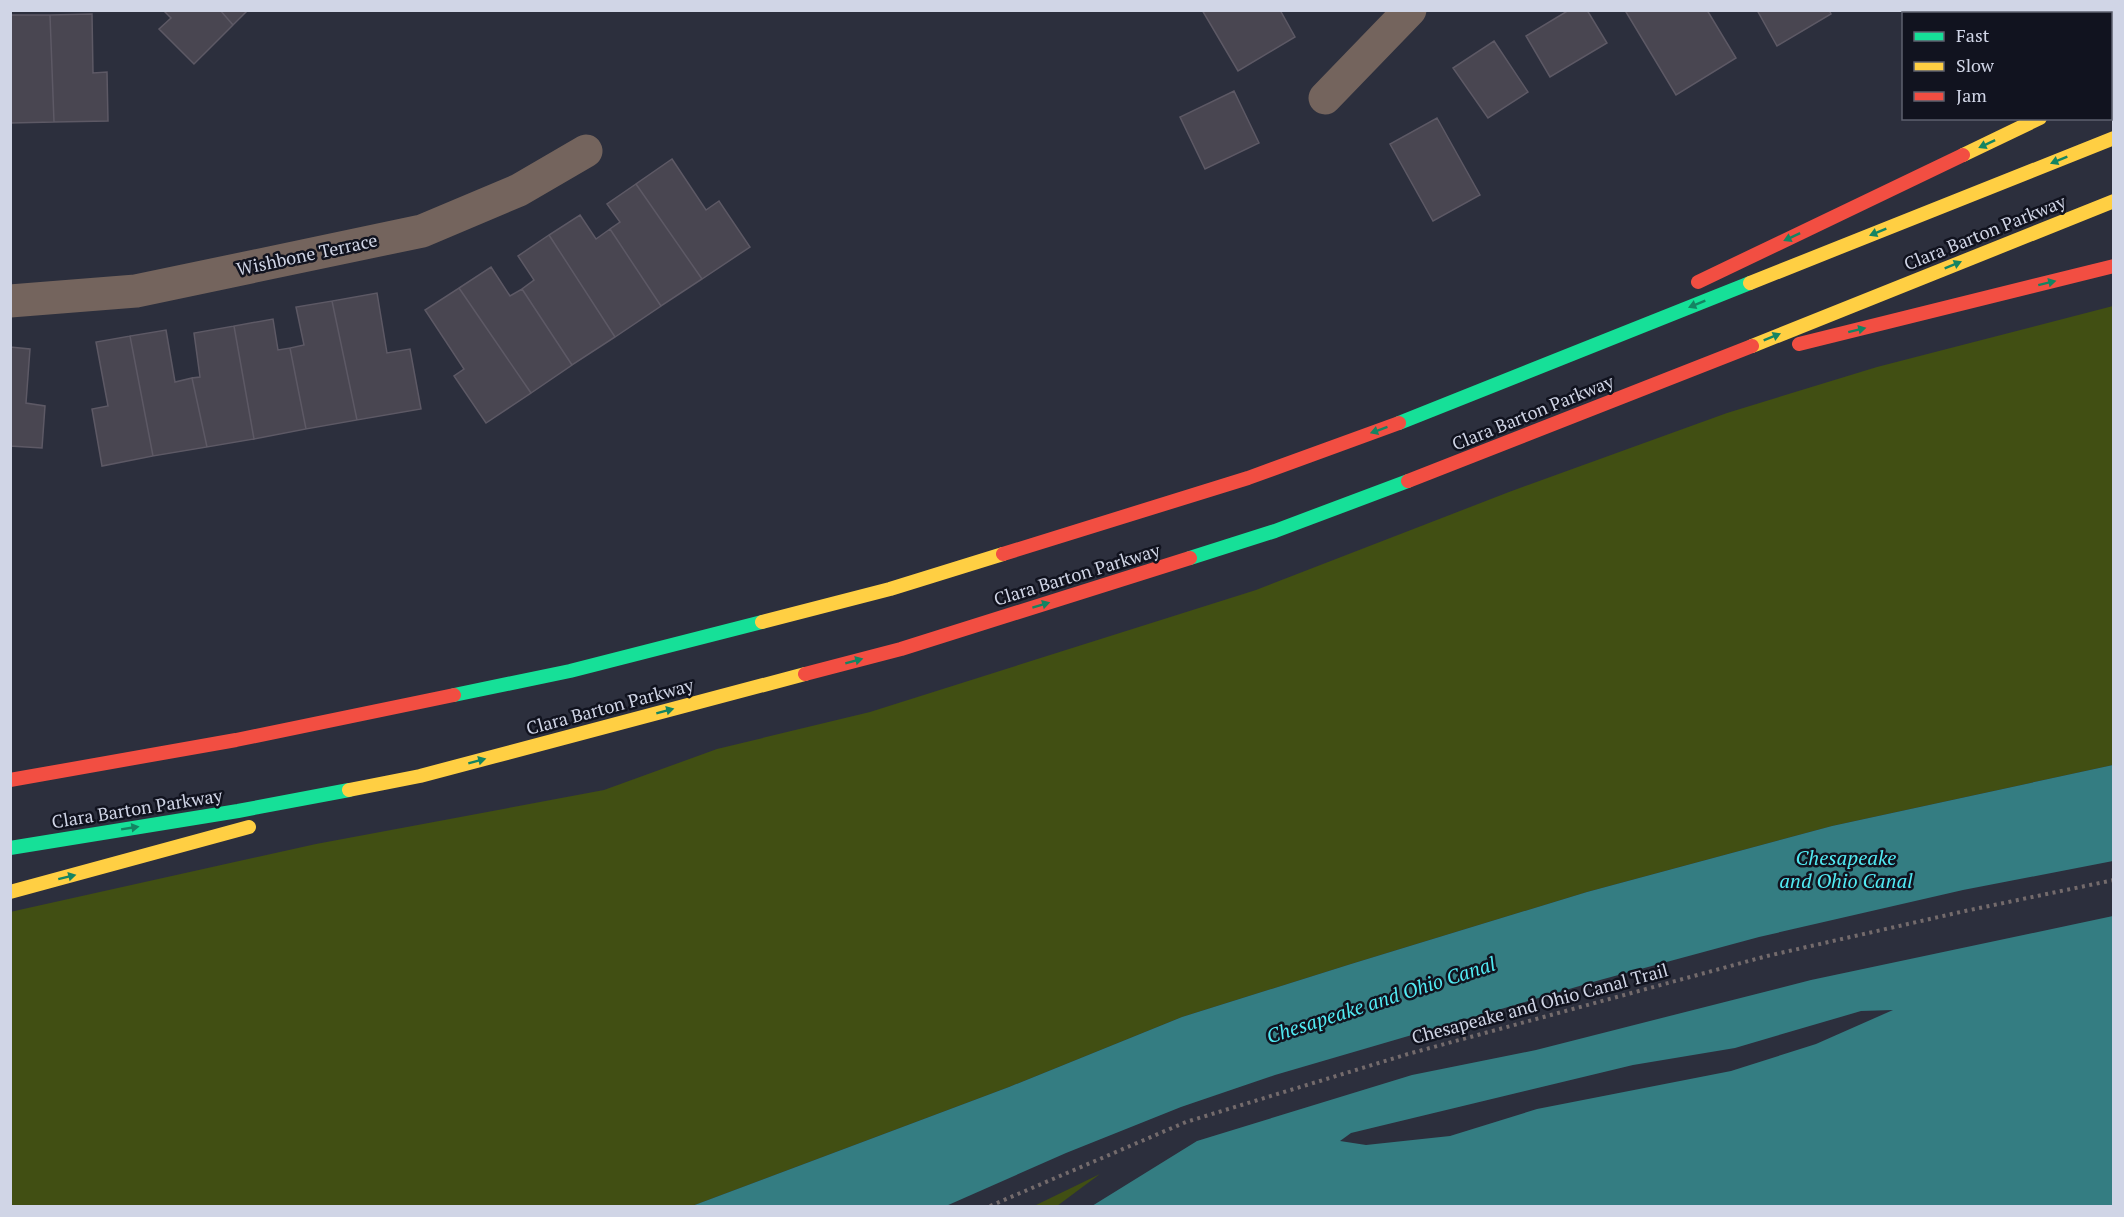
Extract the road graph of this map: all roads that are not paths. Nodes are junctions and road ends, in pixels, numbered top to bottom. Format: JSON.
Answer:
{"nodes":[{"id":1,"x":1410,"y":10,"type":"edge"},
{"id":2,"x":1325,"y":98,"type":"dead end"},
{"id":3,"x":2036,"y":120,"type":"edge"},
{"id":4,"x":2114,"y":138,"type":"edge"},
{"id":5,"x":586,"y":151,"type":"dead end"},
{"id":6,"x":2114,"y":201,"type":"edge"},
{"id":7,"x":2114,"y":266,"type":"edge"},
{"id":8,"x":1684,"y":289,"type":"dead end"},
{"id":9,"x":10,"y":302,"type":"edge"},
{"id":10,"x":1619,"y":320,"type":"dead end"},
{"id":11,"x":1678,"y":374,"type":"junction"},
{"id":12,"x":1415,"y":417,"type":"junction"},
{"id":13,"x":420,"y":776,"type":"junction"},
{"id":14,"x":10,"y":780,"type":"edge"},
{"id":15,"x":10,"y":848,"type":"edge"},
{"id":16,"x":10,"y":892,"type":"edge"}],
"edges":[{"from":1,"to":2,"type":"street"},
{"from":3,"to":8,"type":"main road","one_way":true},
{"from":4,"to":12,"type":"main road","one_way":true},
{"from":5,"to":9,"type":"street","name":"Wishbone Terrace"},
{"from":11,"to":6,"type":"main road","name":"Clara Barton Parkway","one_way":true},
{"from":11,"to":7,"type":"main road","one_way":true},
{"from":10,"to":12,"type":"main road"},
{"from":13,"to":11,"type":"main road","name":"Clara Barton Parkway","one_way":true},
{"from":12,"to":14,"type":"main road","one_way":true},
{"from":15,"to":13,"type":"main road","name":"Clara Barton Parkway","one_way":true},
{"from":16,"to":13,"type":"main road","one_way":true}]}
